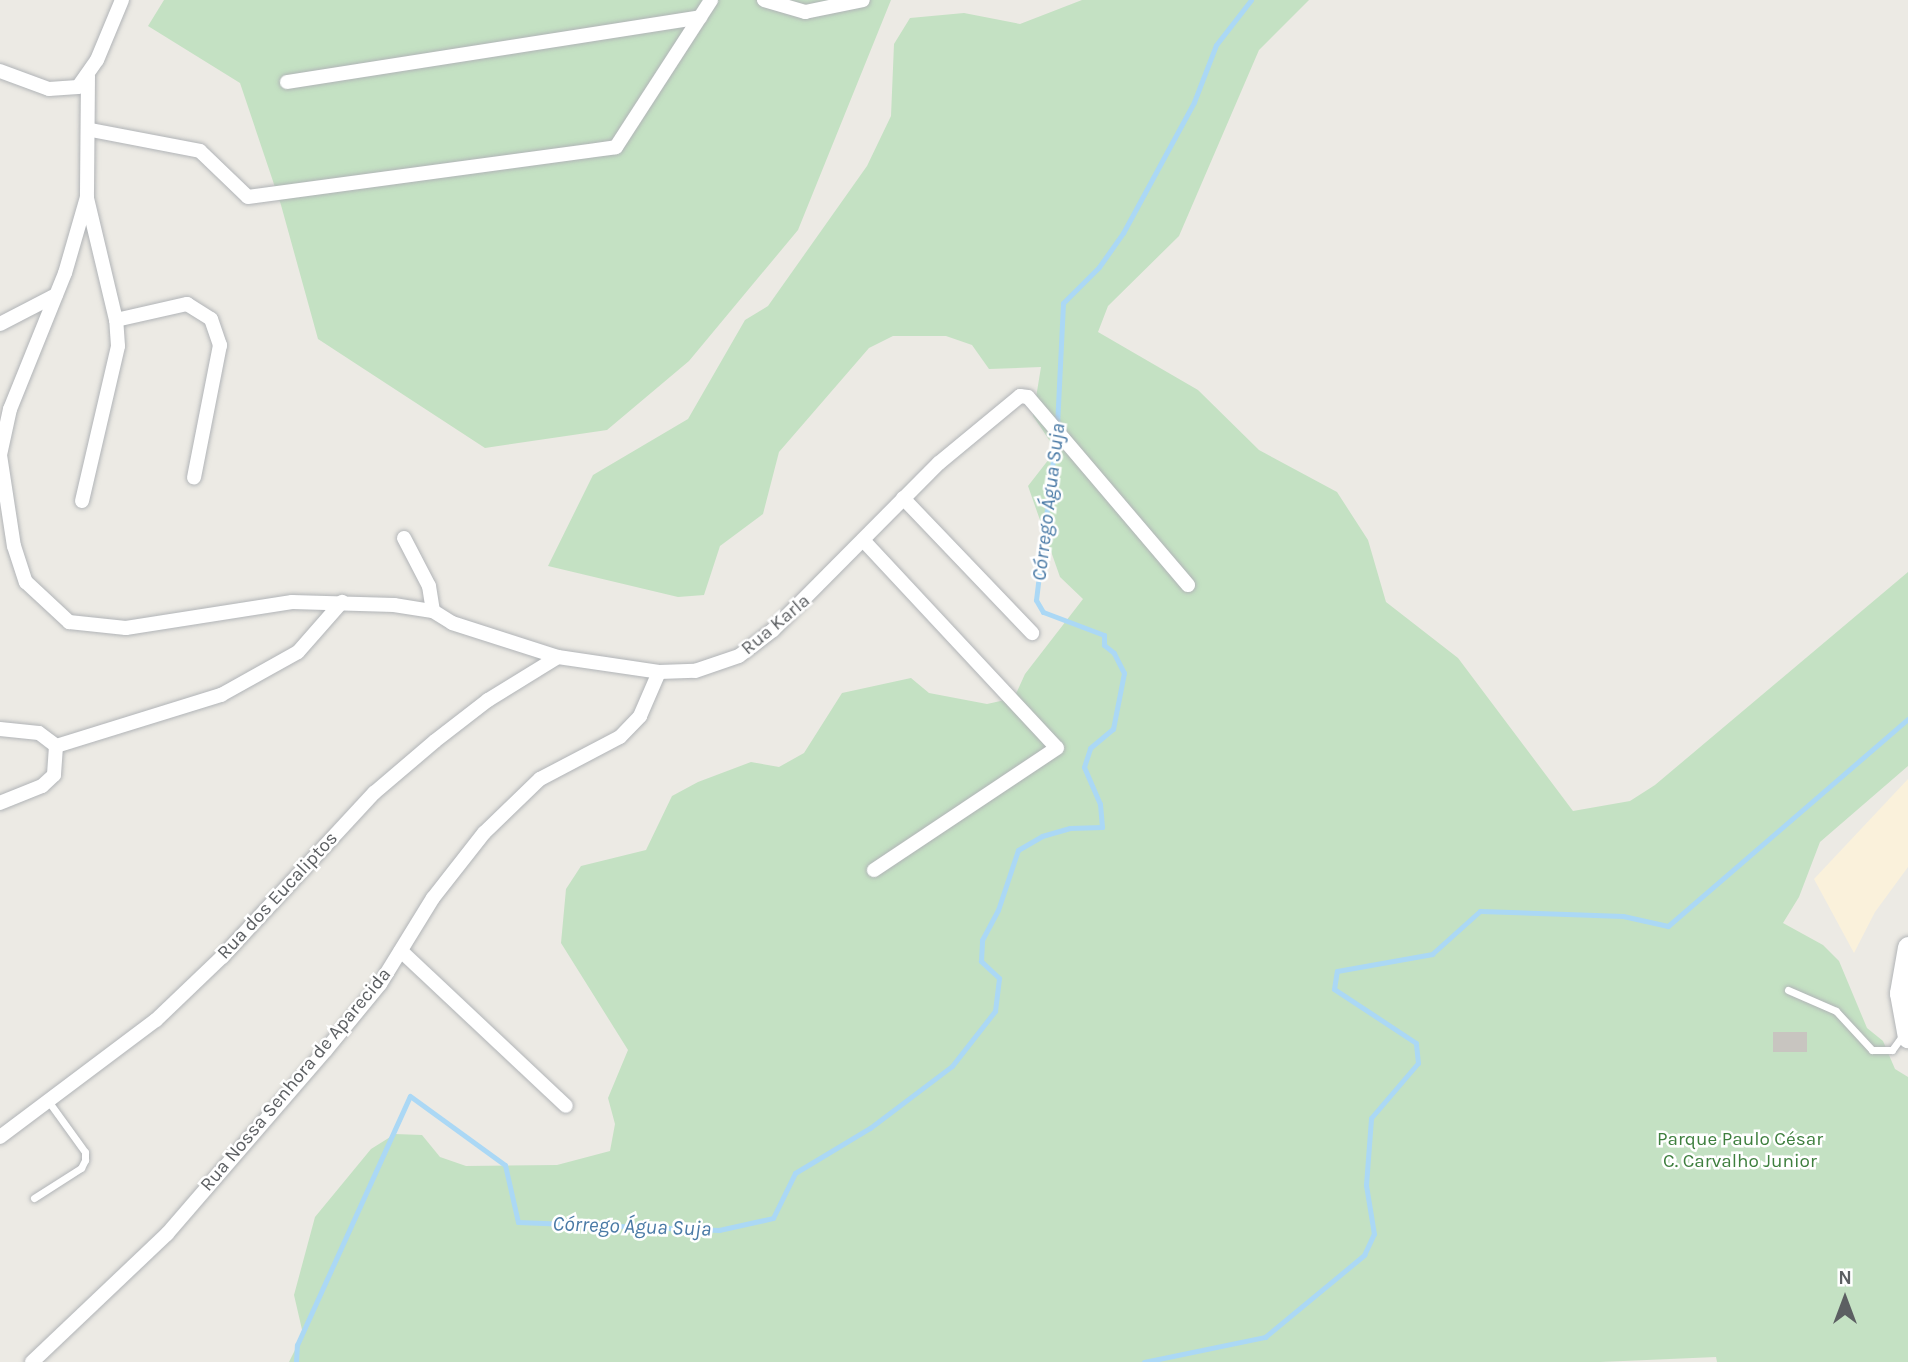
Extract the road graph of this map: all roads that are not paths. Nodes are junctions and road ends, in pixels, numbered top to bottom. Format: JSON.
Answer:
{"nodes":[{"id":1,"x":122,"y":0,"type":"edge"},
{"id":2,"x":711,"y":0,"type":"edge"},
{"id":3,"x":764,"y":0,"type":"edge"},
{"id":4,"x":863,"y":0,"type":"edge"},
{"id":5,"x":700,"y":17,"type":"junction"},
{"id":6,"x":0,"y":71,"type":"edge"},
{"id":7,"x":88,"y":76,"type":"junction"},
{"id":8,"x":287,"y":82,"type":"dead end"},
{"id":9,"x":91,"y":130,"type":"junction"},
{"id":10,"x":87,"y":197,"type":"junction"},
{"id":11,"x":57,"y":295,"type":"junction"},
{"id":12,"x":116,"y":320,"type":"junction"},
{"id":13,"x":0,"y":324,"type":"edge"},
{"id":14,"x":194,"y":477,"type":"dead end"},
{"id":15,"x":903,"y":498,"type":"junction"},
{"id":16,"x":82,"y":501,"type":"dead end"},
{"id":17,"x":404,"y":538,"type":"dead end"},
{"id":18,"x":863,"y":540,"type":"junction"},
{"id":19,"x":1188,"y":585,"type":"dead end"},
{"id":20,"x":342,"y":602,"type":"junction"},
{"id":21,"x":433,"y":611,"type":"junction"},
{"id":22,"x":1032,"y":634,"type":"dead end"},
{"id":23,"x":558,"y":657,"type":"junction"},
{"id":24,"x":659,"y":672,"type":"junction"},
{"id":25,"x":0,"y":729,"type":"edge"},
{"id":26,"x":56,"y":746,"type":"junction"},
{"id":27,"x":0,"y":803,"type":"edge"},
{"id":28,"x":874,"y":870,"type":"dead end"},
{"id":29,"x":1908,"y":947,"type":"edge"},
{"id":30,"x":401,"y":951,"type":"junction"},
{"id":31,"x":1788,"y":990,"type":"dead end"},
{"id":32,"x":1907,"y":1034,"type":"edge"},
{"id":33,"x":49,"y":1102,"type":"junction"},
{"id":34,"x":566,"y":1107,"type":"dead end"},
{"id":35,"x":0,"y":1137,"type":"edge"},
{"id":36,"x":34,"y":1198,"type":"dead end"},
{"id":37,"x":32,"y":1362,"type":"edge"}],
"edges":[{"from":1,"to":7,"type":"street"},
{"from":2,"to":5,"type":"street"},
{"from":3,"to":4,"type":"street"},
{"from":5,"to":8,"type":"street"},
{"from":5,"to":9,"type":"street"},
{"from":6,"to":7,"type":"street"},
{"from":7,"to":9,"type":"street"},
{"from":9,"to":10,"type":"street"},
{"from":10,"to":11,"type":"street"},
{"from":10,"to":12,"type":"street"},
{"from":11,"to":13,"type":"street"},
{"from":11,"to":20,"type":"street"},
{"from":12,"to":14,"type":"street"},
{"from":12,"to":16,"type":"street"},
{"from":15,"to":18,"type":"street","name":"Rua Karla"},
{"from":15,"to":19,"type":"street","name":"Rua Karla"},
{"from":15,"to":22,"type":"street"},
{"from":17,"to":21,"type":"street"},
{"from":18,"to":24,"type":"street","name":"Rua Karla"},
{"from":18,"to":28,"type":"street"},
{"from":20,"to":21,"type":"street"},
{"from":20,"to":26,"type":"street"},
{"from":21,"to":23,"type":"street","name":"Rua Karla"},
{"from":23,"to":24,"type":"street","name":"Rua Karla"},
{"from":23,"to":33,"type":"street","name":"Rua dos Eucaliptos"},
{"from":24,"to":30,"type":"street","name":"Rua Nossa Senhora de Aparecida"},
{"from":25,"to":26,"type":"street"},
{"from":26,"to":27,"type":"street"},
{"from":29,"to":32,"type":"main road"},
{"from":30,"to":34,"type":"street"},
{"from":30,"to":37,"type":"street","name":"Rua Nossa Senhora de Aparecida"},
{"from":31,"to":32,"type":"lane"},
{"from":33,"to":35,"type":"street","name":"Rua dos Eucaliptos"},
{"from":33,"to":36,"type":"lane"}]}
